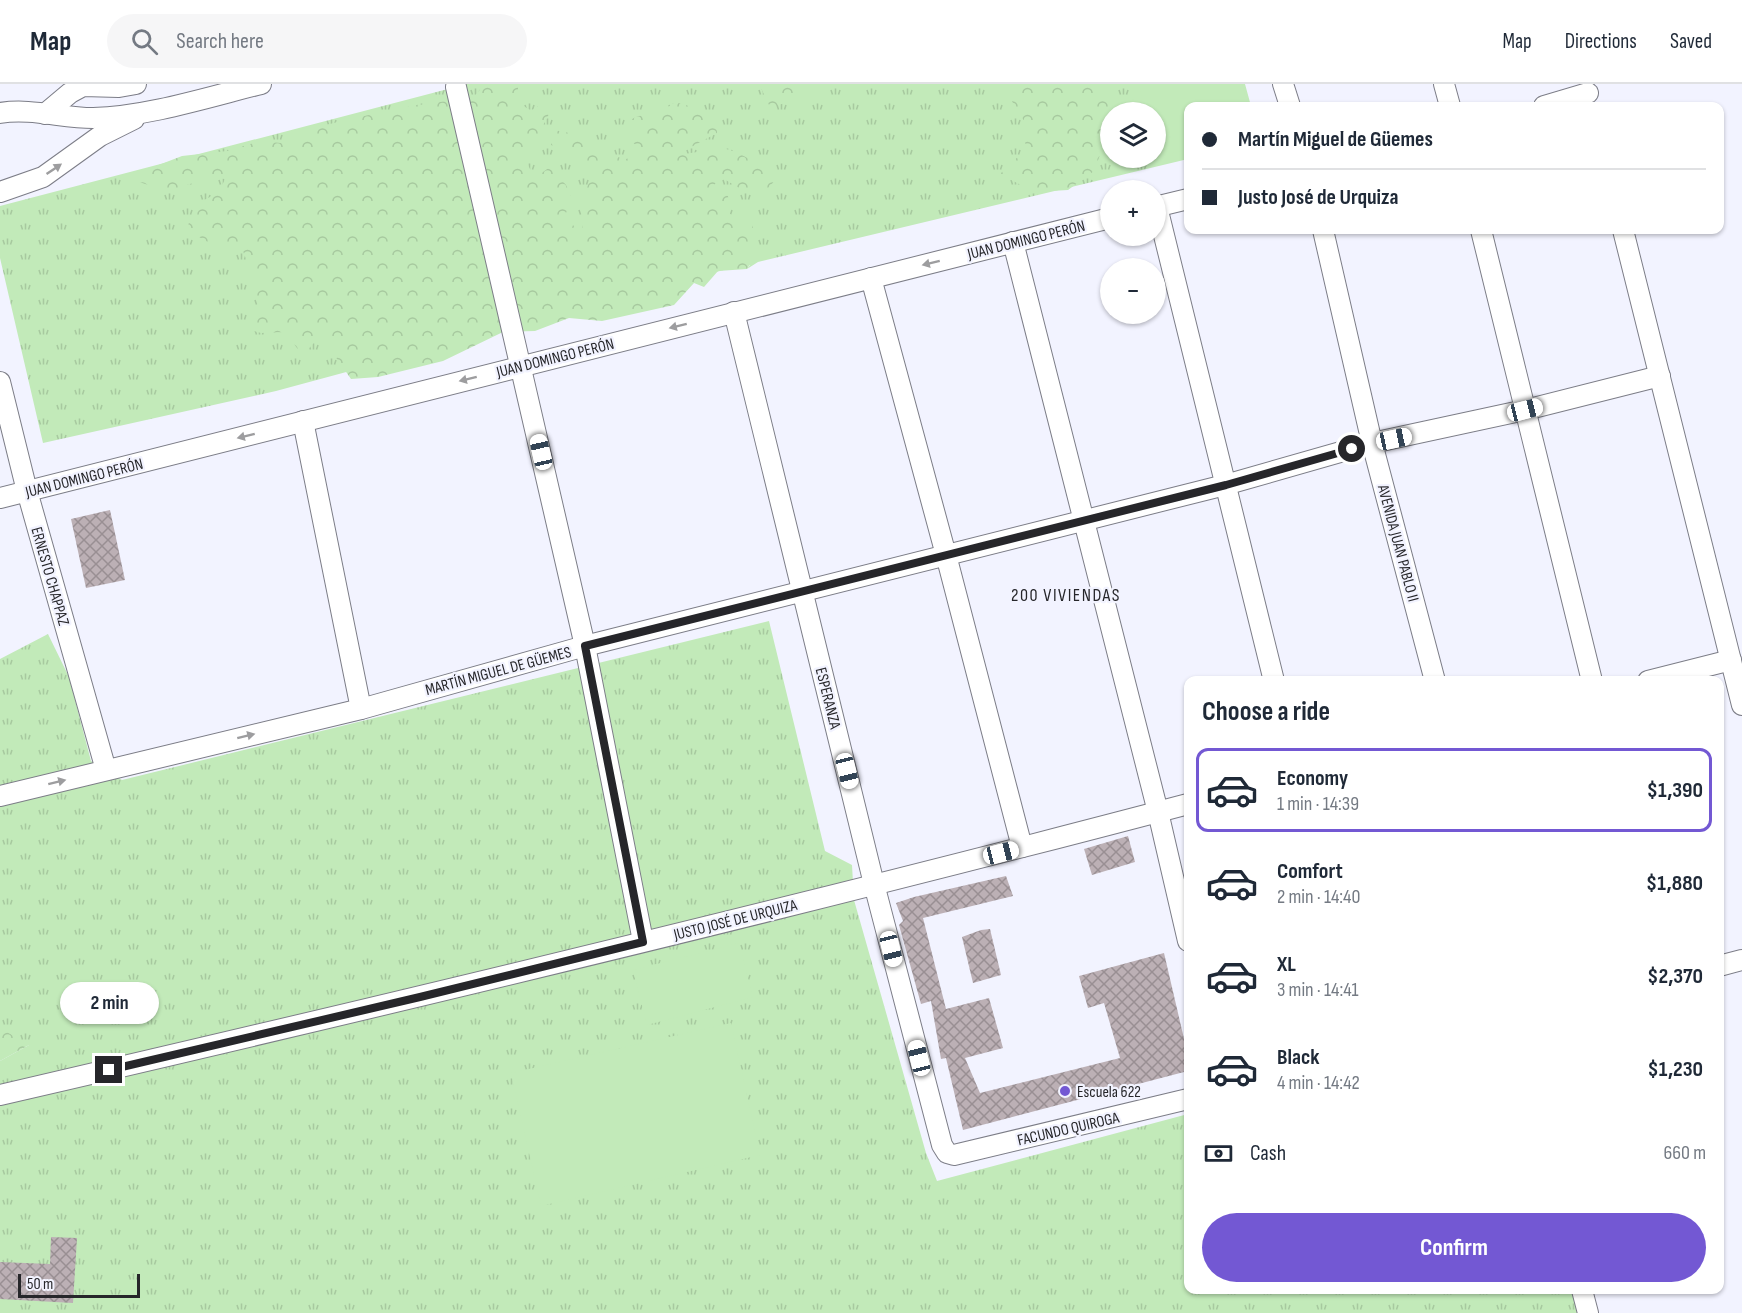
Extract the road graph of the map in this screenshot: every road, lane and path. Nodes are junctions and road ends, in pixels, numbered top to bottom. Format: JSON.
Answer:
{"nodes":[{"id":1,"x":136,"y":84,"type":"edge"},
{"id":2,"x":261,"y":84,"type":"edge"},
{"id":3,"x":1283,"y":84,"type":"edge"},
{"id":4,"x":1444,"y":84,"type":"edge"},
{"id":5,"x":456,"y":87,"type":"dead end"},
{"id":6,"x":1589,"y":95,"type":"edge"},
{"id":7,"x":1289,"y":102,"type":"edge"},
{"id":8,"x":1449,"y":102,"type":"edge"},
{"id":9,"x":1560,"y":102,"type":"edge"},
{"id":10,"x":153,"y":111,"type":"junction"},
{"id":11,"x":0,"y":113,"type":"edge"},
{"id":12,"x":45,"y":114,"type":"junction"},
{"id":13,"x":0,"y":192,"type":"edge"},
{"id":14,"x":1184,"y":200,"type":"edge"},
{"id":15,"x":1166,"y":204,"type":"edge"},
{"id":16,"x":1100,"y":220,"type":"edge"},
{"id":17,"x":1324,"y":234,"type":"edge"},
{"id":18,"x":1482,"y":234,"type":"edge"},
{"id":19,"x":1624,"y":234,"type":"edge"},
{"id":20,"x":1013,"y":242,"type":"junction"},
{"id":21,"x":1166,"y":246,"type":"edge"},
{"id":22,"x":871,"y":278,"type":"junction"},
{"id":23,"x":734,"y":312,"type":"junction"},
{"id":24,"x":522,"y":366,"type":"junction"},
{"id":25,"x":1660,"y":376,"type":"junction"},
{"id":26,"x":0,"y":382,"type":"edge"},
{"id":27,"x":1525,"y":410,"type":"junction"},
{"id":28,"x":303,"y":421,"type":"junction"},
{"id":29,"x":1372,"y":443,"type":"junction"},
{"id":30,"x":1226,"y":485,"type":"junction"},
{"id":31,"x":27,"y":491,"type":"junction"},
{"id":32,"x":0,"y":498,"type":"edge"},
{"id":33,"x":1085,"y":520,"type":"junction"},
{"id":34,"x":946,"y":555,"type":"junction"},
{"id":35,"x":803,"y":591,"type":"junction"},
{"id":36,"x":585,"y":646,"type":"junction"},
{"id":37,"x":1731,"y":660,"type":"junction"},
{"id":38,"x":1273,"y":676,"type":"edge"},
{"id":39,"x":1434,"y":676,"type":"edge"},
{"id":40,"x":1591,"y":676,"type":"edge"},
{"id":41,"x":1668,"y":676,"type":"edge"},
{"id":42,"x":1742,"y":705,"type":"edge"},
{"id":43,"x":361,"y":708,"type":"junction"},
{"id":44,"x":106,"y":770,"type":"junction"},
{"id":45,"x":0,"y":796,"type":"edge"},
{"id":46,"x":1184,"y":805,"type":"edge"},
{"id":47,"x":1158,"y":812,"type":"junction"},
{"id":48,"x":1022,"y":847,"type":"junction"},
{"id":49,"x":874,"y":884,"type":"junction"},
{"id":50,"x":1184,"y":924,"type":"edge"},
{"id":51,"x":643,"y":942,"type":"junction"},
{"id":52,"x":1742,"y":960,"type":"edge"},
{"id":53,"x":1724,"y":965,"type":"edge"},
{"id":54,"x":0,"y":1095,"type":"edge"},
{"id":55,"x":1184,"y":1100,"type":"edge"},
{"id":56,"x":947,"y":1153,"type":"joint"},
{"id":57,"x":1583,"y":1294,"type":"edge"},
{"id":58,"x":1588,"y":1313,"type":"edge"}],
"edges":[{"from":1,"to":12,"type":"street"},
{"from":2,"to":10,"type":"street"},
{"from":3,"to":7,"type":"street"},
{"from":4,"to":8,"type":"street"},
{"from":5,"to":24,"type":"street"},
{"from":6,"to":9,"type":"street"},
{"from":10,"to":12,"type":"street"},
{"from":13,"to":10,"type":"street","one_way":true},
{"from":11,"to":12,"type":"street"},
{"from":14,"to":15,"type":"street"},
{"from":16,"to":20,"type":"street","name":"JUAN DOMINGO PERÓN"},
{"from":17,"to":29,"type":"street","name":"AVENIDA JUAN PABLO II"},
{"from":18,"to":27,"type":"street"},
{"from":19,"to":25,"type":"street"},
{"from":20,"to":22,"type":"street","name":"JUAN DOMINGO PERÓN","one_way":true},
{"from":20,"to":33,"type":"street"},
{"from":21,"to":30,"type":"street"},
{"from":22,"to":23,"type":"street","name":"JUAN DOMINGO PERÓN"},
{"from":22,"to":34,"type":"street"},
{"from":23,"to":24,"type":"street","name":"JUAN DOMINGO PERÓN","one_way":true},
{"from":23,"to":35,"type":"street","name":"ESPERANZA"},
{"from":24,"to":28,"type":"street","name":"JUAN DOMINGO PERÓN","one_way":true},
{"from":24,"to":36,"type":"street"},
{"from":25,"to":27,"type":"street","name":"MARTÍN MIGUEL DE GÜEMES"},
{"from":25,"to":37,"type":"street"},
{"from":26,"to":31,"type":"street","name":"ERNESTO CHAPPAZ"},
{"from":27,"to":29,"type":"street","name":"MARTÍN MIGUEL DE GÜEMES"},
{"from":27,"to":40,"type":"street"},
{"from":28,"to":31,"type":"street","name":"JUAN DOMINGO PERÓN","one_way":true},
{"from":28,"to":43,"type":"street"},
{"from":29,"to":30,"type":"street","name":"MARTÍN MIGUEL DE GÜEMES"},
{"from":29,"to":39,"type":"street","name":"AVENIDA JUAN PABLO II"},
{"from":30,"to":33,"type":"street","name":"MARTÍN MIGUEL DE GÜEMES"},
{"from":30,"to":38,"type":"street"},
{"from":31,"to":32,"type":"street","name":"JUAN DOMINGO PERÓN"},
{"from":31,"to":44,"type":"street","name":"ERNESTO CHAPPAZ"},
{"from":33,"to":34,"type":"street","name":"MARTÍN MIGUEL DE GÜEMES"},
{"from":33,"to":47,"type":"street"},
{"from":34,"to":35,"type":"street","name":"MARTÍN MIGUEL DE GÜEMES"},
{"from":34,"to":48,"type":"street"},
{"from":35,"to":36,"type":"street","name":"MARTÍN MIGUEL DE GÜEMES"},
{"from":35,"to":49,"type":"street","name":"ESPERANZA"},
{"from":36,"to":43,"type":"street","name":"MARTÍN MIGUEL DE GÜEMES"},
{"from":36,"to":51,"type":"street"},
{"from":37,"to":41,"type":"street"},
{"from":37,"to":42,"type":"street"},
{"from":44,"to":43,"type":"street","name":"MARTÍN MIGUEL DE GÜEMES","one_way":true},
{"from":45,"to":44,"type":"street","name":"MARTÍN MIGUEL DE GÜEMES","one_way":true},
{"from":46,"to":47,"type":"street","name":"JUSTO JOSÉ DE URQUIZA"},
{"from":47,"to":48,"type":"street","name":"JUSTO JOSÉ DE URQUIZA"},
{"from":47,"to":50,"type":"street"},
{"from":48,"to":49,"type":"street","name":"JUSTO JOSÉ DE URQUIZA"},
{"from":49,"to":51,"type":"street","name":"JUSTO JOSÉ DE URQUIZA"},
{"from":49,"to":56,"type":"street","name":"ESPERANZA"},
{"from":51,"to":54,"type":"street","name":"JUSTO JOSÉ DE URQUIZA"},
{"from":52,"to":53,"type":"street"},
{"from":55,"to":56,"type":"street","name":"FACUNDO QUIROGA"},
{"from":57,"to":58,"type":"street"}]}
